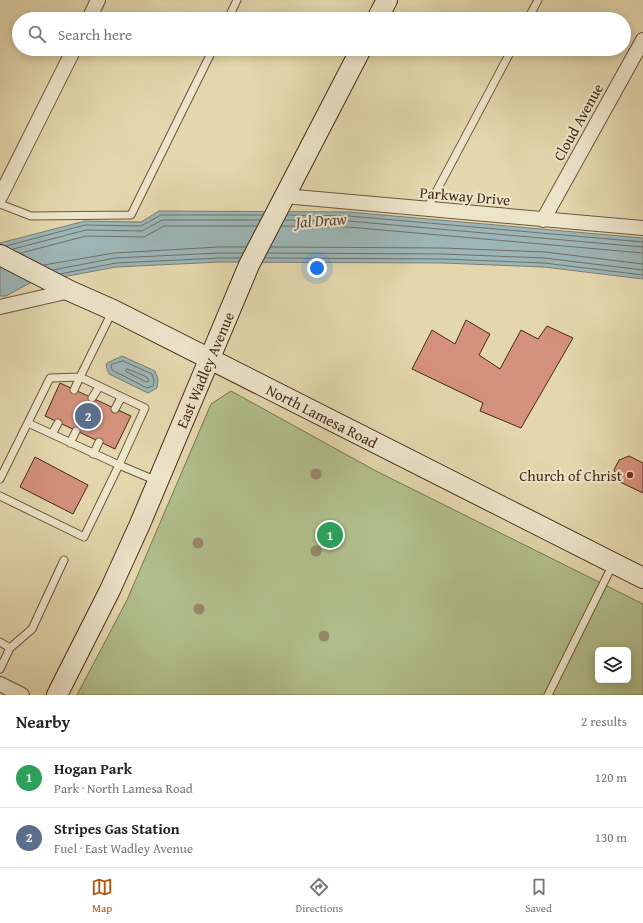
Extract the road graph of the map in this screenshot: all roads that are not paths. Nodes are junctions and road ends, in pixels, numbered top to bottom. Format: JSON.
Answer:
{"nodes":[{"id":1,"x":98,"y":0,"type":"edge"},
{"id":2,"x":238,"y":0,"type":"edge"},
{"id":3,"x":387,"y":0,"type":"edge"},
{"id":4,"x":538,"y":0,"type":"edge"},
{"id":5,"x":92,"y":12,"type":"edge"},
{"id":6,"x":232,"y":12,"type":"edge"},
{"id":7,"x":381,"y":12,"type":"edge"},
{"id":8,"x":532,"y":12,"type":"edge"},
{"id":9,"x":643,"y":40,"type":"edge"},
{"id":10,"x":70,"y":56,"type":"edge"},
{"id":11,"x":210,"y":56,"type":"edge"},
{"id":12,"x":357,"y":56,"type":"edge"},
{"id":13,"x":508,"y":56,"type":"edge"},
{"id":14,"x":0,"y":196,"type":"edge"},
{"id":15,"x":284,"y":196,"type":"junction"},
{"id":16,"x":0,"y":204,"type":"edge"},
{"id":17,"x":427,"y":210,"type":"junction"},
{"id":18,"x":543,"y":220,"type":"junction"},
{"id":19,"x":643,"y":228,"type":"edge"},
{"id":20,"x":0,"y":256,"type":"edge"},
{"id":21,"x":70,"y":290,"type":"junction"},
{"id":22,"x":0,"y":307,"type":"edge"},
{"id":23,"x":113,"y":310,"type":"junction"},
{"id":24,"x":210,"y":359,"type":"junction"},
{"id":25,"x":80,"y":377,"type":"junction"},
{"id":26,"x":99,"y":386,"type":"junction"},
{"id":27,"x":74,"y":390,"type":"dead end"},
{"id":28,"x":92,"y":398,"type":"dead end"},
{"id":29,"x":121,"y":398,"type":"junction"},
{"id":30,"x":115,"y":409,"type":"dead end"},
{"id":31,"x":28,"y":423,"type":"junction"},
{"id":32,"x":58,"y":423,"type":"dead end"},
{"id":33,"x":76,"y":431,"type":"dead end"},
{"id":34,"x":52,"y":434,"type":"junction"},
{"id":35,"x":99,"y":442,"type":"dead end"},
{"id":36,"x":70,"y":443,"type":"junction"},
{"id":37,"x":93,"y":454,"type":"junction"},
{"id":38,"x":119,"y":465,"type":"junction"},
{"id":39,"x":0,"y":479,"type":"edge"},
{"id":40,"x":158,"y":481,"type":"junction"},
{"id":41,"x":0,"y":496,"type":"edge"},
{"id":42,"x":64,"y":560,"type":"dead end"},
{"id":43,"x":614,"y":563,"type":"junction"},
{"id":44,"x":643,"y":578,"type":"edge"},
{"id":45,"x":0,"y":642,"type":"edge"},
{"id":46,"x":10,"y":648,"type":"junction"},
{"id":47,"x":0,"y":669,"type":"edge"},
{"id":48,"x":0,"y":684,"type":"edge"},
{"id":49,"x":22,"y":695,"type":"edge"},
{"id":50,"x":57,"y":695,"type":"edge"},
{"id":51,"x":548,"y":695,"type":"edge"}],
"edges":[{"from":1,"to":5,"type":"street"},
{"from":2,"to":6,"type":"lane"},
{"from":3,"to":7,"type":"main road"},
{"from":4,"to":8,"type":"lane"},
{"from":9,"to":18,"type":"street","name":"Cloud Avenue"},
{"from":10,"to":14,"type":"street"},
{"from":11,"to":16,"type":"lane"},
{"from":12,"to":15,"type":"main road","name":"East Wadley Avenue"},
{"from":13,"to":17,"type":"lane"},
{"from":15,"to":17,"type":"street","name":"Parkway Drive"},
{"from":15,"to":24,"type":"main road","name":"East Wadley Avenue"},
{"from":17,"to":18,"type":"street","name":"Parkway Drive"},
{"from":18,"to":19,"type":"street","name":"Parkway Drive"},
{"from":20,"to":21,"type":"main road","name":"North Lamesa Road"},
{"from":21,"to":22,"type":"street"},
{"from":21,"to":23,"type":"main road","name":"North Lamesa Road"},
{"from":23,"to":24,"type":"main road","name":"North Lamesa Road"},
{"from":23,"to":25,"type":"lane"},
{"from":24,"to":40,"type":"main road","name":"East Wadley Avenue"},
{"from":24,"to":43,"type":"main road","name":"North Lamesa Road"},
{"from":25,"to":26,"type":"lane"},
{"from":25,"to":27,"type":"lane"},
{"from":25,"to":31,"type":"lane"},
{"from":26,"to":28,"type":"lane"},
{"from":26,"to":29,"type":"lane"},
{"from":29,"to":30,"type":"lane"},
{"from":29,"to":38,"type":"lane"},
{"from":31,"to":34,"type":"lane"},
{"from":31,"to":39,"type":"lane"},
{"from":32,"to":34,"type":"lane"},
{"from":33,"to":36,"type":"lane"},
{"from":34,"to":36,"type":"lane"},
{"from":35,"to":37,"type":"lane"},
{"from":36,"to":37,"type":"lane"},
{"from":37,"to":38,"type":"lane"},
{"from":38,"to":40,"type":"lane"},
{"from":38,"to":41,"type":"lane"},
{"from":40,"to":50,"type":"main road","name":"East Wadley Avenue"},
{"from":42,"to":46,"type":"lane"},
{"from":43,"to":44,"type":"main road","name":"North Lamesa Road"},
{"from":43,"to":51,"type":"lane"},
{"from":45,"to":46,"type":"lane"},
{"from":46,"to":47,"type":"lane"},
{"from":48,"to":49,"type":"street"}]}
